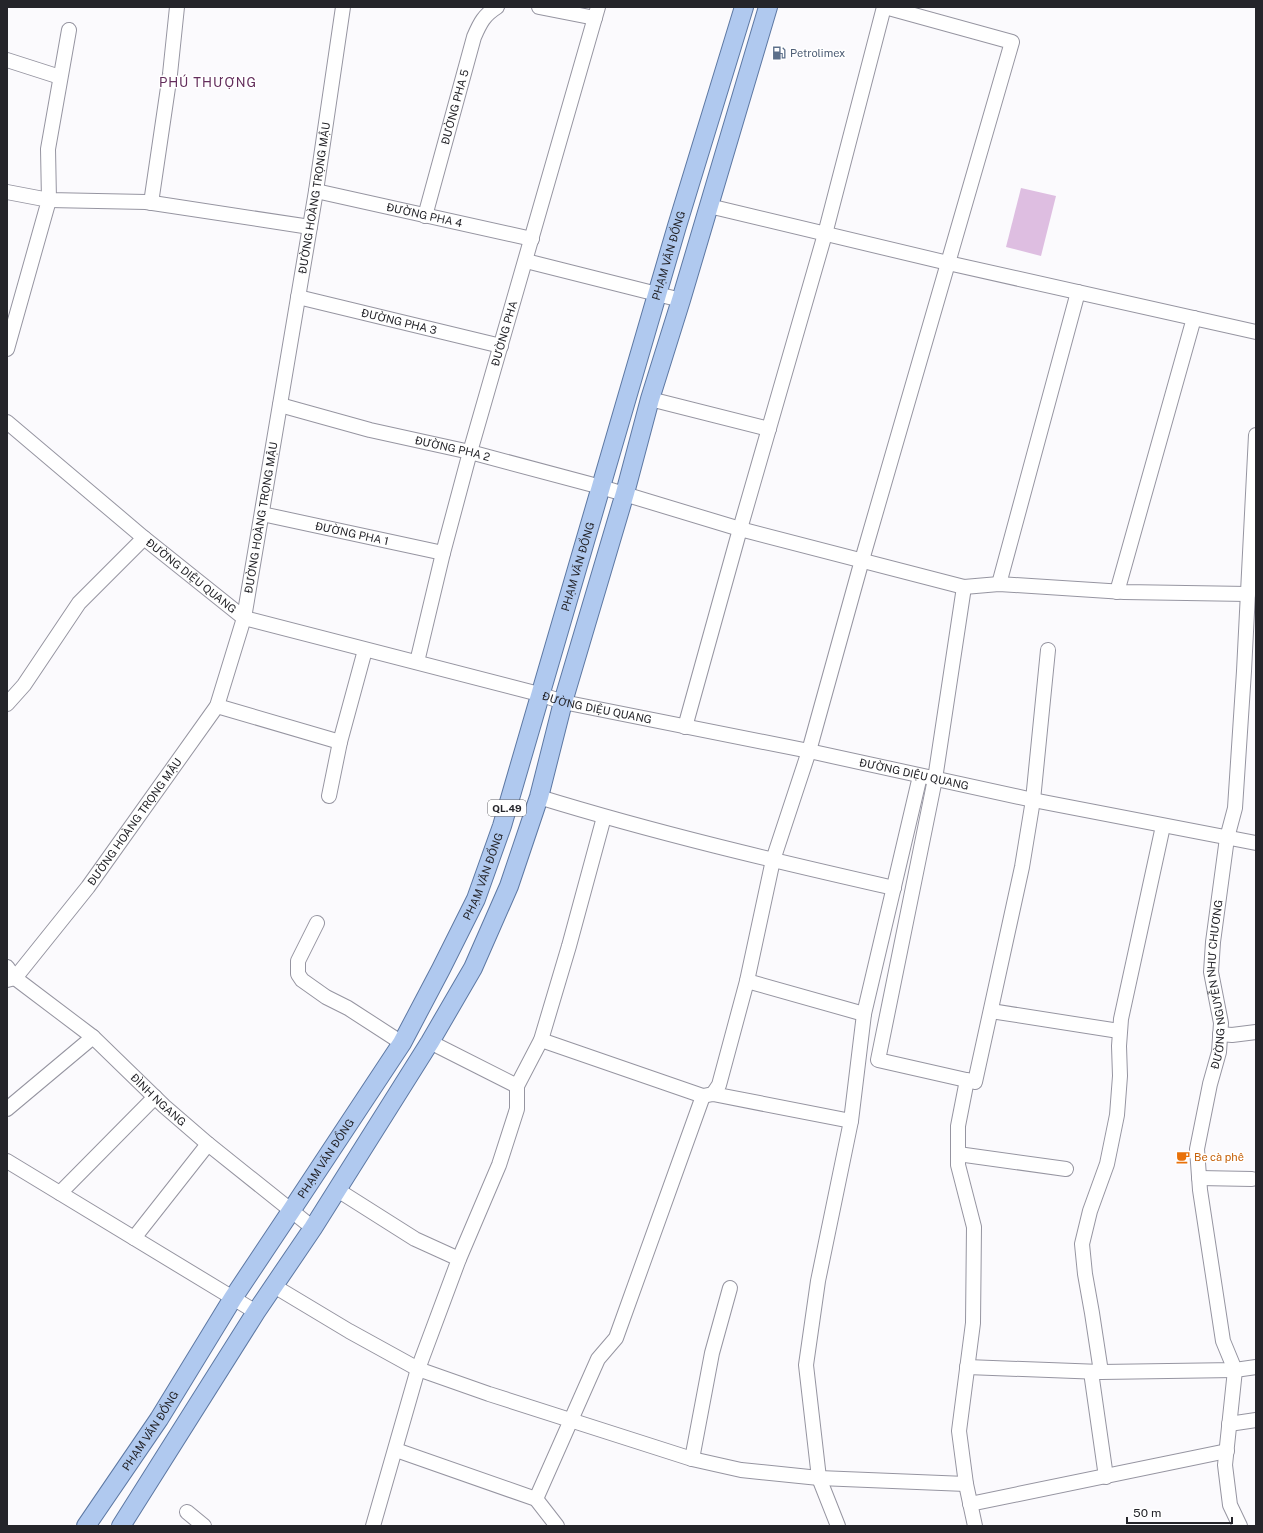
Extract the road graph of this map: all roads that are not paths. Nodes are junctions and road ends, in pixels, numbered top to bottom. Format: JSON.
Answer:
{"nodes":[{"id":1,"x":177,"y":7,"type":"edge"},
{"id":2,"x":343,"y":7,"type":"edge"},
{"id":3,"x":497,"y":7,"type":"edge"},
{"id":4,"x":539,"y":7,"type":"edge"},
{"id":5,"x":744,"y":7,"type":"edge"},
{"id":6,"x":768,"y":7,"type":"edge"},
{"id":7,"x":885,"y":7,"type":"edge"},
{"id":8,"x":597,"y":13,"type":"edge"},
{"id":9,"x":69,"y":30,"type":"dead end"},
{"id":10,"x":7,"y":60,"type":"edge"},
{"id":11,"x":60,"y":78,"type":"junction"},
{"id":12,"x":316,"y":191,"type":"junction"},
{"id":13,"x":7,"y":192,"type":"edge"},
{"id":14,"x":48,"y":200,"type":"junction"},
{"id":15,"x":151,"y":203,"type":"junction"},
{"id":16,"x":709,"y":206,"type":"junction"},
{"id":17,"x":425,"y":216,"type":"junction"},
{"id":18,"x":310,"y":227,"type":"junction"},
{"id":19,"x":825,"y":234,"type":"junction"},
{"id":20,"x":532,"y":239,"type":"junction"},
{"id":21,"x":526,"y":261,"type":"junction"},
{"id":22,"x":948,"y":263,"type":"junction"},
{"id":23,"x":1078,"y":292,"type":"junction"},
{"id":24,"x":657,"y":294,"type":"junction"},
{"id":25,"x":298,"y":297,"type":"junction"},
{"id":26,"x":682,"y":300,"type":"junction"},
{"id":27,"x":1194,"y":318,"type":"junction"},
{"id":28,"x":1256,"y":332,"type":"edge"},
{"id":29,"x":501,"y":346,"type":"junction"},
{"id":30,"x":7,"y":349,"type":"edge"},
{"id":31,"x":650,"y":399,"type":"junction"},
{"id":32,"x":280,"y":405,"type":"junction"},
{"id":33,"x":7,"y":422,"type":"edge"},
{"id":34,"x":769,"y":429,"type":"junction"},
{"id":35,"x":1256,"y":436,"type":"edge"},
{"id":36,"x":470,"y":452,"type":"junction"},
{"id":37,"x":601,"y":487,"type":"junction"},
{"id":38,"x":625,"y":493,"type":"junction"},
{"id":39,"x":262,"y":514,"type":"junction"},
{"id":40,"x":740,"y":528,"type":"junction"},
{"id":41,"x":144,"y":538,"type":"junction"},
{"id":42,"x":443,"y":553,"type":"junction"},
{"id":43,"x":862,"y":560,"type":"junction"},
{"id":44,"x":999,"y":584,"type":"junction"},
{"id":45,"x":964,"y":587,"type":"junction"},
{"id":46,"x":1117,"y":592,"type":"junction"},
{"id":47,"x":1248,"y":594,"type":"junction"},
{"id":48,"x":244,"y":618,"type":"junction"},
{"id":49,"x":365,"y":650,"type":"junction"},
{"id":50,"x":1048,"y":650,"type":"dead end"},
{"id":51,"x":417,"y":662,"type":"junction"},
{"id":52,"x":539,"y":694,"type":"junction"},
{"id":53,"x":563,"y":702,"type":"junction"},
{"id":54,"x":7,"y":704,"type":"edge"},
{"id":55,"x":217,"y":706,"type":"junction"},
{"id":56,"x":685,"y":727,"type":"junction"},
{"id":57,"x":340,"y":742,"type":"junction"},
{"id":58,"x":809,"y":751,"type":"junction"},
{"id":59,"x":920,"y":776,"type":"junction"},
{"id":60,"x":935,"y":779,"type":"junction"},
{"id":61,"x":329,"y":796,"type":"dead end"},
{"id":62,"x":539,"y":797,"type":"junction"},
{"id":63,"x":1033,"y":800,"type":"junction"},
{"id":64,"x":604,"y":817,"type":"junction"},
{"id":65,"x":1164,"y":826,"type":"junction"},
{"id":66,"x":1228,"y":838,"type":"junction"},
{"id":67,"x":1256,"y":843,"type":"edge"},
{"id":68,"x":773,"y":860,"type":"junction"},
{"id":69,"x":894,"y":888,"type":"junction"},
{"id":70,"x":318,"y":923,"type":"dead end"},
{"id":71,"x":10,"y":975,"type":"edge"},
{"id":72,"x":747,"y":981,"type":"junction"},
{"id":73,"x":991,"y":1011,"type":"junction"},
{"id":74,"x":864,"y":1014,"type":"junction"},
{"id":75,"x":1119,"y":1031,"type":"junction"},
{"id":76,"x":1256,"y":1032,"type":"edge"},
{"id":77,"x":1220,"y":1034,"type":"junction"},
{"id":78,"x":93,"y":1037,"type":"junction"},
{"id":79,"x":541,"y":1040,"type":"junction"},
{"id":80,"x":430,"y":1042,"type":"junction"},
{"id":81,"x":402,"y":1043,"type":"junction"},
{"id":82,"x":967,"y":1080,"type":"junction"},
{"id":83,"x":517,"y":1086,"type":"junction"},
{"id":84,"x":708,"y":1095,"type":"junction"},
{"id":85,"x":155,"y":1097,"type":"junction"},
{"id":86,"x":7,"y":1109,"type":"edge"},
{"id":87,"x":851,"y":1121,"type":"junction"},
{"id":88,"x":208,"y":1144,"type":"junction"},
{"id":89,"x":958,"y":1154,"type":"junction"},
{"id":90,"x":7,"y":1161,"type":"edge"},
{"id":91,"x":1066,"y":1169,"type":"dead end"},
{"id":92,"x":1199,"y":1178,"type":"junction"},
{"id":93,"x":1252,"y":1180,"type":"dead end"},
{"id":94,"x":336,"y":1189,"type":"junction"},
{"id":95,"x":60,"y":1193,"type":"junction"},
{"id":96,"x":291,"y":1211,"type":"junction"},
{"id":97,"x":313,"y":1228,"type":"junction"},
{"id":98,"x":134,"y":1238,"type":"junction"},
{"id":99,"x":459,"y":1259,"type":"junction"},
{"id":100,"x":274,"y":1286,"type":"junction"},
{"id":101,"x":730,"y":1288,"type":"dead end"},
{"id":102,"x":232,"y":1298,"type":"junction"},
{"id":103,"x":256,"y":1312,"type":"junction"},
{"id":104,"x":967,"y":1367,"type":"junction"},
{"id":105,"x":1256,"y":1367,"type":"edge"},
{"id":106,"x":418,"y":1369,"type":"junction"},
{"id":107,"x":1235,"y":1370,"type":"junction"},
{"id":108,"x":1096,"y":1372,"type":"junction"},
{"id":109,"x":571,"y":1419,"type":"junction"},
{"id":110,"x":1256,"y":1420,"type":"edge"},
{"id":111,"x":1229,"y":1424,"type":"junction"},
{"id":112,"x":396,"y":1450,"type":"junction"},
{"id":113,"x":1226,"y":1451,"type":"junction"},
{"id":114,"x":692,"y":1459,"type":"junction"},
{"id":115,"x":1106,"y":1477,"type":"junction"},
{"id":116,"x":819,"y":1478,"type":"junction"},
{"id":117,"x":966,"y":1484,"type":"junction"},
{"id":118,"x":536,"y":1499,"type":"junction"},
{"id":119,"x":970,"y":1504,"type":"junction"},
{"id":120,"x":187,"y":1512,"type":"dead end"},
{"id":121,"x":86,"y":1526,"type":"edge"},
{"id":122,"x":121,"y":1526,"type":"edge"},
{"id":123,"x":204,"y":1526,"type":"edge"},
{"id":124,"x":373,"y":1526,"type":"edge"},
{"id":125,"x":557,"y":1526,"type":"edge"},
{"id":126,"x":838,"y":1526,"type":"edge"},
{"id":127,"x":975,"y":1526,"type":"edge"},
{"id":128,"x":1240,"y":1526,"type":"edge"}],
"edges":[{"from":1,"to":15,"type":"street"},
{"from":2,"to":12,"type":"street","name":"ĐƯỜNG HOÀNG TRỌNG MẬU"},
{"from":3,"to":17,"type":"street","name":"ĐƯỜNG PHA 5"},
{"from":4,"to":8,"type":"street"},
{"from":5,"to":24,"type":"main road","name":"PHẠM VĂN ĐỒNG","number":"QL.49"},
{"from":6,"to":16,"type":"main road","number":"QL.49"},
{"from":7,"to":19,"type":"street"},
{"from":7,"to":22,"type":"street"},
{"from":8,"to":20,"type":"street","name":"ĐƯỜNG PHA"},
{"from":9,"to":11,"type":"street"},
{"from":10,"to":11,"type":"street"},
{"from":11,"to":14,"type":"street"},
{"from":12,"to":17,"type":"street","name":"ĐƯỜNG PHA 4"},
{"from":12,"to":18,"type":"street","name":"ĐƯỜNG HOÀNG TRỌNG MẬU"},
{"from":13,"to":14,"type":"street"},
{"from":14,"to":15,"type":"street"},
{"from":14,"to":30,"type":"street"},
{"from":15,"to":18,"type":"street"},
{"from":16,"to":19,"type":"street"},
{"from":16,"to":26,"type":"main road","number":"QL.49"},
{"from":17,"to":20,"type":"street","name":"ĐƯỜNG PHA 4"},
{"from":18,"to":25,"type":"street","name":"ĐƯỜNG HOÀNG TRỌNG MẬU"},
{"from":19,"to":22,"type":"street"},
{"from":19,"to":34,"type":"street"},
{"from":20,"to":21,"type":"street","name":"ĐƯỜNG PHA"},
{"from":21,"to":24,"type":"street"},
{"from":21,"to":29,"type":"street","name":"ĐƯỜNG PHA"},
{"from":22,"to":23,"type":"street"},
{"from":22,"to":43,"type":"street"},
{"from":23,"to":27,"type":"street"},
{"from":23,"to":44,"type":"street"},
{"from":24,"to":26,"type":"street"},
{"from":24,"to":37,"type":"main road","name":"PHẠM VĂN ĐỒNG","number":"QL.49"},
{"from":25,"to":29,"type":"street","name":"ĐƯỜNG PHA 3"},
{"from":25,"to":32,"type":"street","name":"ĐƯỜNG HOÀNG TRỌNG MẬU"},
{"from":26,"to":31,"type":"main road","number":"QL.49"},
{"from":27,"to":28,"type":"street"},
{"from":27,"to":46,"type":"street"},
{"from":29,"to":36,"type":"street","name":"ĐƯỜNG PHA"},
{"from":31,"to":34,"type":"street"},
{"from":31,"to":38,"type":"main road","number":"QL.49"},
{"from":32,"to":36,"type":"street","name":"ĐƯỜNG PHA 2"},
{"from":32,"to":39,"type":"street","name":"ĐƯỜNG HOÀNG TRỌNG MẬU"},
{"from":33,"to":41,"type":"street","name":"ĐƯỜNG DIỆU QUANG"},
{"from":34,"to":40,"type":"street"},
{"from":35,"to":47,"type":"street","name":"ĐƯỜNG NGUYỄN NHƯ CHƯƠNG"},
{"from":36,"to":37,"type":"street","name":"ĐƯỜNG PHA 2"},
{"from":36,"to":42,"type":"street","name":"ĐƯỜNG PHA"},
{"from":37,"to":38,"type":"street","name":"ĐƯỜNG PHA 2"},
{"from":37,"to":52,"type":"main road","name":"PHẠM VĂN ĐỒNG","number":"QL.49"},
{"from":38,"to":40,"type":"street","name":"ĐƯỜNG PHA 2"},
{"from":38,"to":53,"type":"main road","number":"QL.49"},
{"from":39,"to":42,"type":"street","name":"ĐƯỜNG PHA 1"},
{"from":39,"to":48,"type":"street","name":"ĐƯỜNG HOÀNG TRỌNG MẬU"},
{"from":40,"to":43,"type":"street","name":"ĐƯỜNG PHA 2"},
{"from":40,"to":56,"type":"street"},
{"from":41,"to":48,"type":"street","name":"ĐƯỜNG DIỆU QUANG"},
{"from":41,"to":54,"type":"street"},
{"from":42,"to":51,"type":"street","name":"ĐƯỜNG PHA"},
{"from":43,"to":45,"type":"street","name":"ĐƯỜNG PHA 2"},
{"from":43,"to":58,"type":"street"},
{"from":44,"to":45,"type":"street","name":"ĐƯỜNG PHA 2"},
{"from":44,"to":46,"type":"street","name":"ĐƯỜNG PHA 2"},
{"from":45,"to":60,"type":"street"},
{"from":46,"to":47,"type":"street","name":"ĐƯỜNG PHA 2"},
{"from":47,"to":66,"type":"street","name":"ĐƯỜNG NGUYỄN NHƯ CHƯƠNG"},
{"from":48,"to":49,"type":"street","name":"ĐƯỜNG DIỆU QUANG"},
{"from":48,"to":55,"type":"street","name":"ĐƯỜNG HOÀNG TRỌNG MẬU"},
{"from":49,"to":51,"type":"street","name":"ĐƯỜNG DIỆU QUANG"},
{"from":49,"to":57,"type":"street"},
{"from":50,"to":63,"type":"street"},
{"from":51,"to":52,"type":"street","name":"ĐƯỜNG DIỆU QUANG"},
{"from":52,"to":53,"type":"street","name":"ĐƯỜNG DIỆU QUANG"},
{"from":52,"to":81,"type":"main road","name":"PHẠM VĂN ĐỒNG","number":"QL.49"},
{"from":53,"to":56,"type":"street","name":"ĐƯỜNG DIỆU QUANG"},
{"from":53,"to":62,"type":"main road","number":"QL.49"},
{"from":55,"to":57,"type":"street"},
{"from":55,"to":71,"type":"street","name":"ĐƯỜNG HOÀNG TRỌNG MẬU"},
{"from":56,"to":58,"type":"street","name":"ĐƯỜNG DIỆU QUANG"},
{"from":57,"to":61,"type":"street"},
{"from":58,"to":59,"type":"street","name":"ĐƯỜNG DIỆU QUANG"},
{"from":58,"to":68,"type":"street"},
{"from":59,"to":60,"type":"street","name":"ĐƯỜNG DIỆU QUANG"},
{"from":59,"to":69,"type":"street"},
{"from":60,"to":63,"type":"street","name":"ĐƯỜNG DIỆU QUANG"},
{"from":60,"to":82,"type":"street"},
{"from":62,"to":64,"type":"street"},
{"from":62,"to":80,"type":"main road","number":"QL.49"},
{"from":63,"to":65,"type":"street","name":"ĐƯỜNG DIỆU QUANG"},
{"from":63,"to":73,"type":"street"},
{"from":64,"to":68,"type":"street"},
{"from":64,"to":79,"type":"street"},
{"from":65,"to":66,"type":"street","name":"ĐƯỜNG DIỆU QUANG"},
{"from":65,"to":75,"type":"street"},
{"from":66,"to":67,"type":"street","name":"ĐƯỜNG DIỆU QUANG"},
{"from":66,"to":77,"type":"street","name":"ĐƯỜNG NGUYỄN NHƯ CHƯƠNG"},
{"from":68,"to":69,"type":"street"},
{"from":68,"to":72,"type":"street"},
{"from":69,"to":74,"type":"street"},
{"from":70,"to":81,"type":"street"},
{"from":71,"to":78,"type":"street","name":"ĐÌNH NGANG"},
{"from":72,"to":74,"type":"street"},
{"from":72,"to":84,"type":"street"},
{"from":73,"to":75,"type":"street"},
{"from":73,"to":82,"type":"street"},
{"from":74,"to":87,"type":"street"},
{"from":75,"to":108,"type":"street"},
{"from":76,"to":77,"type":"street"},
{"from":77,"to":92,"type":"street","name":"ĐƯỜNG NGUYỄN NHƯ CHƯƠNG"},
{"from":78,"to":85,"type":"street","name":"ĐÌNH NGANG"},
{"from":78,"to":86,"type":"street"},
{"from":79,"to":83,"type":"street"},
{"from":79,"to":84,"type":"street"},
{"from":80,"to":83,"type":"street"},
{"from":80,"to":94,"type":"main road","number":"QL.49"},
{"from":81,"to":96,"type":"main road","name":"PHẠM VĂN ĐỒNG","number":"QL.49"},
{"from":82,"to":89,"type":"street"},
{"from":83,"to":99,"type":"street"},
{"from":84,"to":87,"type":"street"},
{"from":84,"to":109,"type":"street"},
{"from":85,"to":88,"type":"street","name":"ĐÌNH NGANG"},
{"from":85,"to":95,"type":"street"},
{"from":87,"to":116,"type":"street"},
{"from":88,"to":96,"type":"street","name":"ĐÌNH NGANG"},
{"from":88,"to":98,"type":"street"},
{"from":89,"to":91,"type":"street"},
{"from":89,"to":104,"type":"street"},
{"from":90,"to":95,"type":"street"},
{"from":92,"to":93,"type":"street"},
{"from":92,"to":107,"type":"street","name":"ĐƯỜNG NGUYỄN NHƯ CHƯƠNG"},
{"from":94,"to":97,"type":"main road","number":"QL.49"},
{"from":94,"to":99,"type":"street"},
{"from":95,"to":98,"type":"street"},
{"from":96,"to":97,"type":"street","name":"ĐÌNH NGANG"},
{"from":96,"to":102,"type":"main road","name":"PHẠM VĂN ĐỒNG","number":"QL.49"},
{"from":97,"to":100,"type":"main road","number":"QL.49"},
{"from":98,"to":102,"type":"street"},
{"from":99,"to":106,"type":"street"},
{"from":100,"to":103,"type":"main road","number":"QL.49"},
{"from":100,"to":106,"type":"street"},
{"from":101,"to":114,"type":"street"},
{"from":102,"to":103,"type":"street"},
{"from":102,"to":121,"type":"main road","name":"PHẠM VĂN ĐỒNG","number":"QL.49"},
{"from":103,"to":122,"type":"main road","number":"QL.49"},
{"from":104,"to":108,"type":"street"},
{"from":104,"to":117,"type":"street"},
{"from":105,"to":107,"type":"street"},
{"from":106,"to":109,"type":"street"},
{"from":106,"to":112,"type":"street"},
{"from":107,"to":108,"type":"street"},
{"from":107,"to":111,"type":"street","name":"ĐƯỜNG NGUYỄN NHƯ CHƯƠNG"},
{"from":108,"to":115,"type":"street"},
{"from":109,"to":114,"type":"street"},
{"from":109,"to":118,"type":"street"},
{"from":110,"to":111,"type":"street"},
{"from":111,"to":113,"type":"street","name":"ĐƯỜNG NGUYỄN NHƯ CHƯƠNG"},
{"from":112,"to":118,"type":"street"},
{"from":112,"to":124,"type":"street"},
{"from":113,"to":115,"type":"street"},
{"from":113,"to":128,"type":"street","name":"ĐƯỜNG NGUYỄN NHƯ CHƯƠNG"},
{"from":114,"to":116,"type":"street"},
{"from":115,"to":119,"type":"street"},
{"from":116,"to":117,"type":"street"},
{"from":116,"to":126,"type":"street"},
{"from":117,"to":119,"type":"street"},
{"from":118,"to":125,"type":"street"},
{"from":119,"to":127,"type":"street"},
{"from":120,"to":123,"type":"street"}]}
